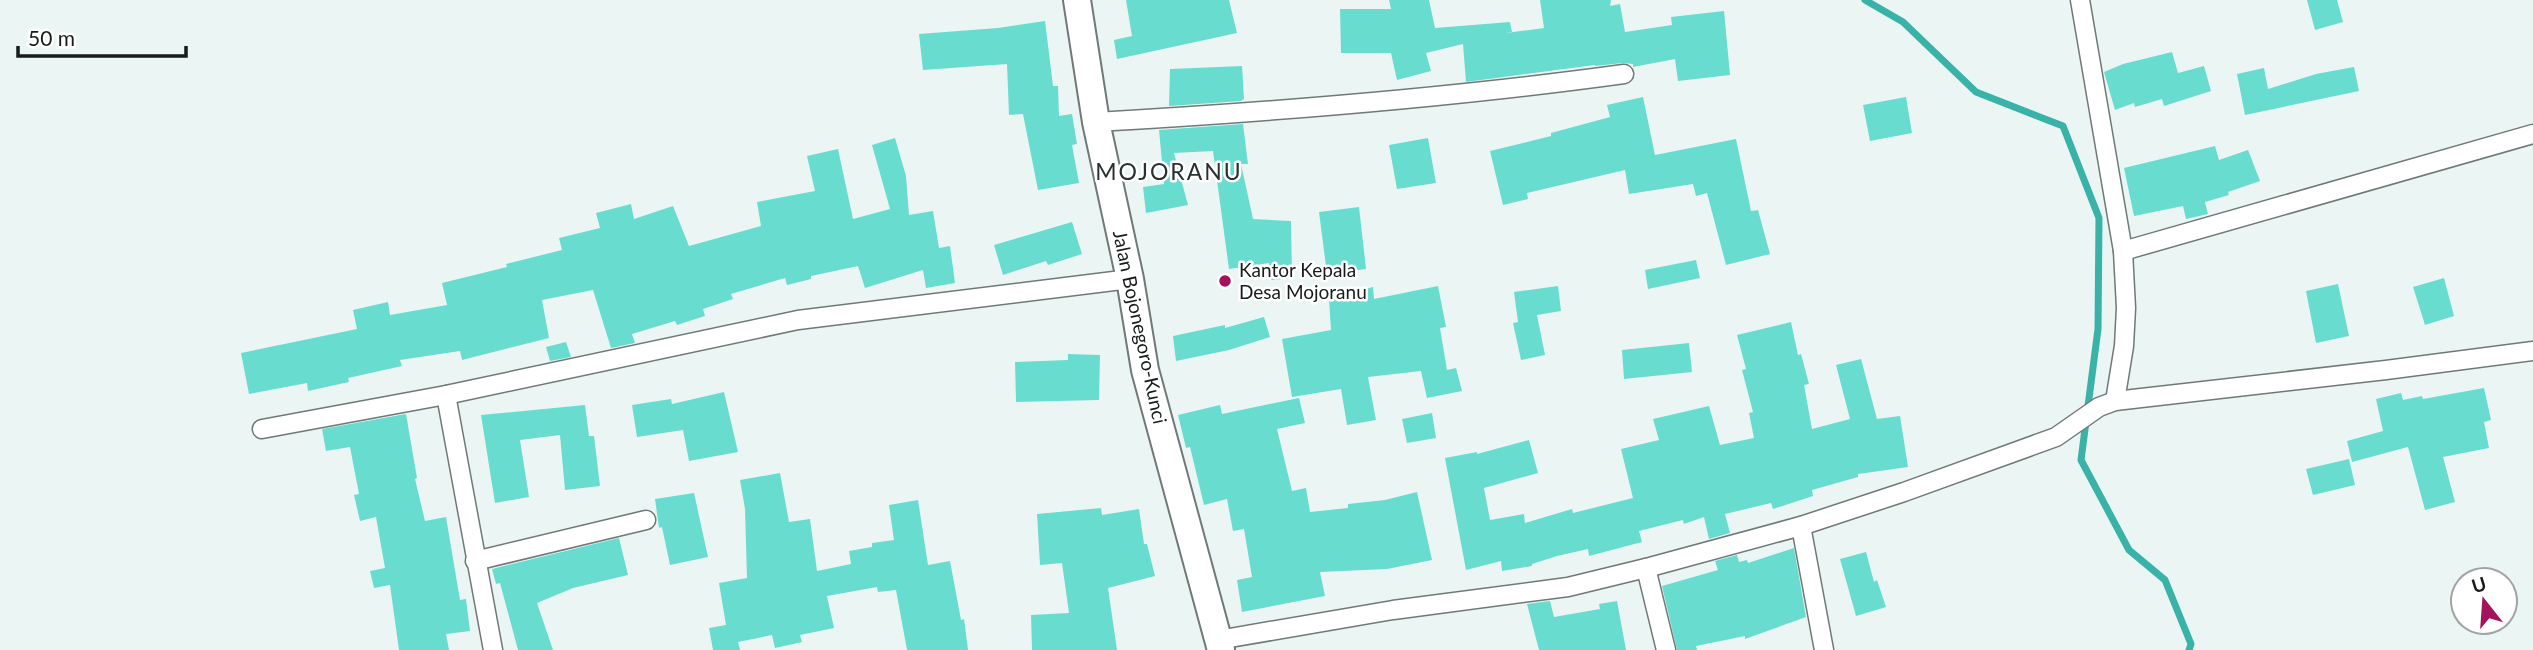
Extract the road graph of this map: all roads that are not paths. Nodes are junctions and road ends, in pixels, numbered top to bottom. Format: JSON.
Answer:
{"nodes":[{"id":1,"x":1077,"y":0,"type":"edge"},
{"id":2,"x":2081,"y":0,"type":"edge"},
{"id":3,"x":1624,"y":74,"type":"dead end"},
{"id":4,"x":1096,"y":122,"type":"junction"},
{"id":5,"x":2533,"y":134,"type":"edge"},
{"id":6,"x":2123,"y":251,"type":"junction"},
{"id":7,"x":1130,"y":279,"type":"junction"},
{"id":8,"x":2533,"y":351,"type":"edge"},
{"id":9,"x":446,"y":395,"type":"junction"},
{"id":10,"x":2107,"y":404,"type":"junction"},
{"id":11,"x":261,"y":429,"type":"dead end"},
{"id":12,"x":646,"y":520,"type":"dead end"},
{"id":13,"x":1801,"y":526,"type":"junction"},
{"id":14,"x":475,"y":561,"type":"junction"},
{"id":15,"x":1646,"y":568,"type":"junction"},
{"id":16,"x":1220,"y":645,"type":"edge"},
{"id":17,"x":493,"y":650,"type":"edge"},
{"id":18,"x":1667,"y":650,"type":"edge"},
{"id":19,"x":1824,"y":650,"type":"edge"}],
"edges":[{"from":1,"to":4,"type":"main road","name":"Jalan Bojonegoro-Kunci"},
{"from":2,"to":6,"type":"street"},
{"from":3,"to":4,"type":"street"},
{"from":4,"to":7,"type":"main road","name":"Jalan Bojonegoro-Kunci"},
{"from":5,"to":6,"type":"street"},
{"from":6,"to":10,"type":"street"},
{"from":7,"to":9,"type":"street"},
{"from":7,"to":16,"type":"main road","name":"Jalan Bojonegoro-Kunci"},
{"from":8,"to":10,"type":"street"},
{"from":9,"to":11,"type":"street"},
{"from":9,"to":14,"type":"street"},
{"from":10,"to":13,"type":"street"},
{"from":12,"to":14,"type":"street"},
{"from":13,"to":15,"type":"street"},
{"from":13,"to":19,"type":"street"},
{"from":14,"to":17,"type":"street"},
{"from":15,"to":16,"type":"street"},
{"from":15,"to":18,"type":"street"}]}
